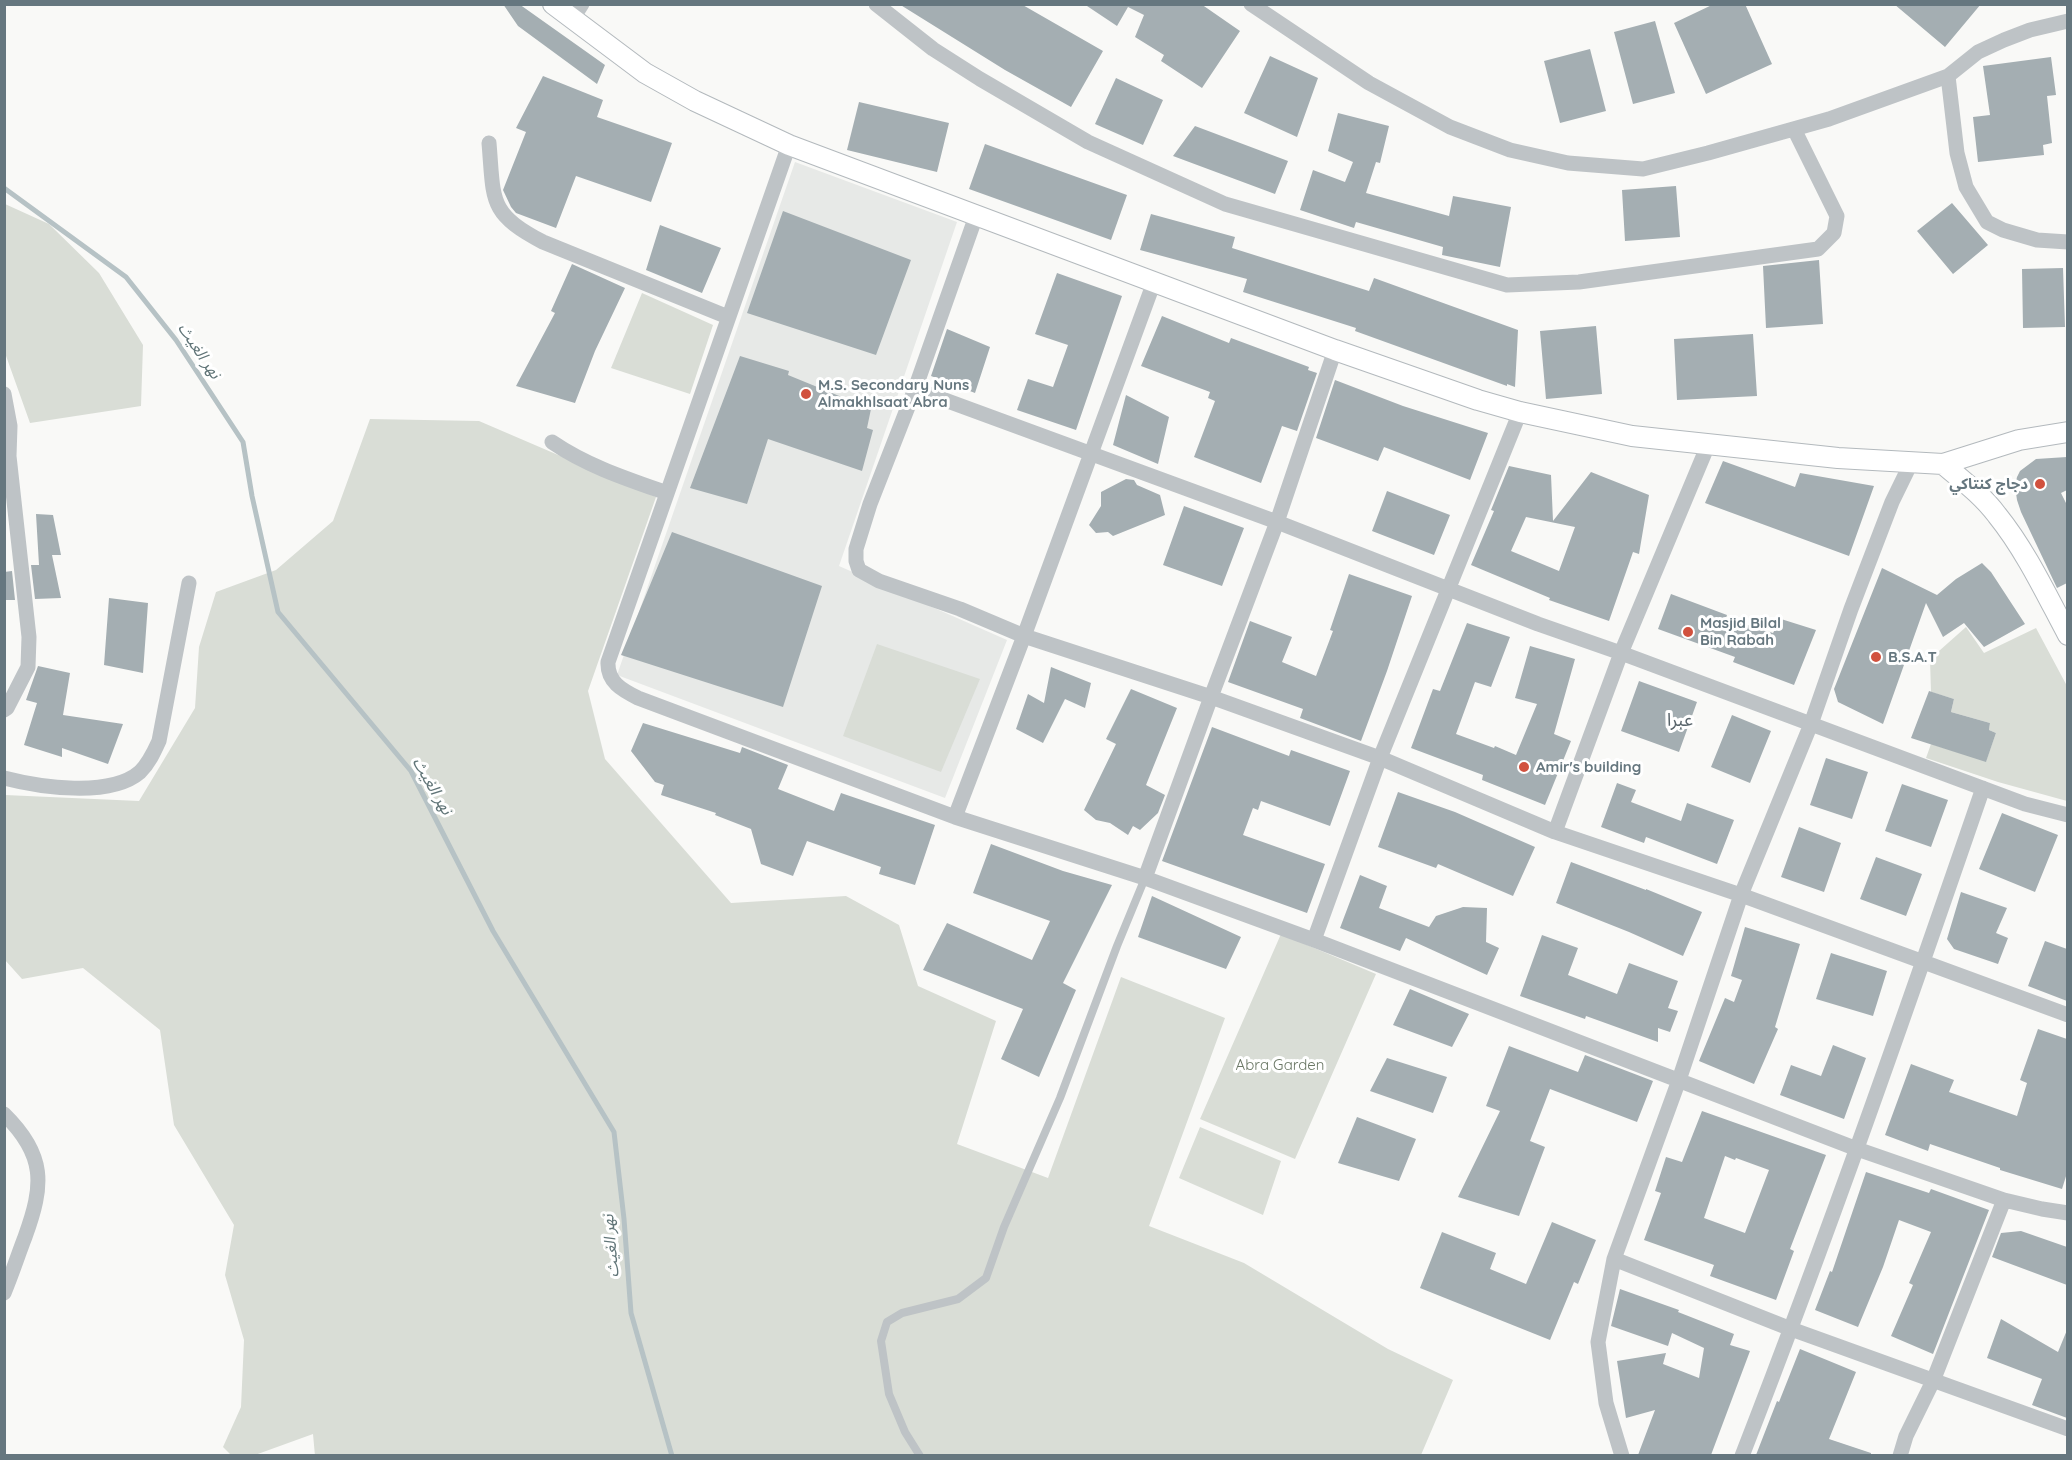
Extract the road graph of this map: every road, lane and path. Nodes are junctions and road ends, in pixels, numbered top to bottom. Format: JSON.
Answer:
{"nodes":[{"id":1,"x":553,"y":4,"type":"edge"},
{"id":2,"x":876,"y":4,"type":"edge"},
{"id":3,"x":1251,"y":4,"type":"edge"},
{"id":4,"x":578,"y":11,"type":"edge"},
{"id":5,"x":2067,"y":21,"type":"edge"},
{"id":6,"x":1948,"y":76,"type":"junction"},
{"id":7,"x":1794,"y":129,"type":"junction"},
{"id":8,"x":489,"y":143,"type":"dead end"},
{"id":9,"x":789,"y":145,"type":"junction"},
{"id":10,"x":976,"y":216,"type":"junction"},
{"id":11,"x":2067,"y":242,"type":"edge"},
{"id":12,"x":1154,"y":282,"type":"junction"},
{"id":13,"x":728,"y":317,"type":"junction"},
{"id":14,"x":1335,"y":350,"type":"junction"},
{"id":15,"x":915,"y":389,"type":"junction"},
{"id":16,"x":4,"y":394,"type":"edge"},
{"id":17,"x":1520,"y":412,"type":"junction"},
{"id":18,"x":2067,"y":432,"type":"edge"},
{"id":19,"x":552,"y":442,"type":"dead end"},
{"id":20,"x":1708,"y":445,"type":"junction"},
{"id":21,"x":1090,"y":455,"type":"junction"},
{"id":22,"x":1912,"y":461,"type":"junction"},
{"id":23,"x":1943,"y":464,"type":"junction"},
{"id":24,"x":667,"y":492,"type":"junction"},
{"id":25,"x":1277,"y":522,"type":"junction"},
{"id":26,"x":189,"y":583,"type":"dead end"},
{"id":27,"x":1448,"y":588,"type":"junction"},
{"id":28,"x":2067,"y":635,"type":"edge"},
{"id":29,"x":1024,"y":636,"type":"junction"},
{"id":30,"x":1621,"y":653,"type":"junction"},
{"id":31,"x":1210,"y":697,"type":"junction"},
{"id":32,"x":4,"y":711,"type":"edge"},
{"id":33,"x":1811,"y":724,"type":"junction"},
{"id":34,"x":1380,"y":758,"type":"junction"},
{"id":35,"x":4,"y":778,"type":"edge"},
{"id":36,"x":1983,"y":788,"type":"junction"},
{"id":37,"x":2067,"y":815,"type":"edge"},
{"id":38,"x":955,"y":817,"type":"junction"},
{"id":39,"x":1556,"y":832,"type":"junction"},
{"id":40,"x":1145,"y":878,"type":"junction"},
{"id":41,"x":1741,"y":895,"type":"junction"},
{"id":42,"x":1314,"y":940,"type":"junction"},
{"id":43,"x":1923,"y":963,"type":"junction"},
{"id":44,"x":2067,"y":1015,"type":"edge"},
{"id":45,"x":1679,"y":1080,"type":"junction"},
{"id":46,"x":4,"y":1114,"type":"edge"},
{"id":47,"x":1857,"y":1149,"type":"junction"},
{"id":48,"x":2004,"y":1200,"type":"junction"},
{"id":49,"x":2067,"y":1213,"type":"edge"},
{"id":50,"x":1614,"y":1259,"type":"junction"},
{"id":51,"x":4,"y":1293,"type":"edge"},
{"id":52,"x":1791,"y":1329,"type":"junction"},
{"id":53,"x":1934,"y":1381,"type":"junction"},
{"id":54,"x":2067,"y":1429,"type":"edge"},
{"id":55,"x":920,"y":1455,"type":"edge"},
{"id":56,"x":1622,"y":1455,"type":"edge"},
{"id":57,"x":1742,"y":1455,"type":"edge"},
{"id":58,"x":1900,"y":1455,"type":"edge"}],
"edges":[{"from":1,"to":4,"type":"main road"},
{"from":2,"to":7,"type":"street"},
{"from":3,"to":7,"type":"street"},
{"from":4,"to":9,"type":"main road"},
{"from":5,"to":6,"type":"street"},
{"from":6,"to":7,"type":"street"},
{"from":6,"to":11,"type":"street"},
{"from":8,"to":13,"type":"street"},
{"from":9,"to":10,"type":"main road"},
{"from":9,"to":13,"type":"street"},
{"from":10,"to":12,"type":"main road"},
{"from":10,"to":15,"type":"street"},
{"from":12,"to":14,"type":"main road"},
{"from":12,"to":21,"type":"street"},
{"from":13,"to":24,"type":"street"},
{"from":14,"to":17,"type":"main road"},
{"from":14,"to":25,"type":"street"},
{"from":15,"to":21,"type":"street"},
{"from":15,"to":29,"type":"street"},
{"from":16,"to":32,"type":"street"},
{"from":17,"to":20,"type":"main road"},
{"from":17,"to":27,"type":"street"},
{"from":18,"to":23,"type":"main road"},
{"from":19,"to":24,"type":"street"},
{"from":20,"to":22,"type":"main road"},
{"from":20,"to":30,"type":"street"},
{"from":21,"to":25,"type":"street"},
{"from":21,"to":29,"type":"street"},
{"from":22,"to":23,"type":"main road"},
{"from":22,"to":33,"type":"street"},
{"from":23,"to":28,"type":"main road"},
{"from":24,"to":38,"type":"street"},
{"from":25,"to":27,"type":"street"},
{"from":25,"to":31,"type":"street"},
{"from":26,"to":35,"type":"street"},
{"from":27,"to":30,"type":"street"},
{"from":27,"to":34,"type":"street"},
{"from":29,"to":31,"type":"street"},
{"from":29,"to":38,"type":"street"},
{"from":30,"to":33,"type":"street"},
{"from":30,"to":39,"type":"street"},
{"from":31,"to":34,"type":"street"},
{"from":31,"to":40,"type":"street"},
{"from":33,"to":36,"type":"street"},
{"from":33,"to":41,"type":"street"},
{"from":34,"to":39,"type":"street"},
{"from":34,"to":42,"type":"street"},
{"from":36,"to":37,"type":"street"},
{"from":36,"to":43,"type":"street"},
{"from":38,"to":40,"type":"street"},
{"from":39,"to":41,"type":"street"},
{"from":40,"to":42,"type":"street"},
{"from":40,"to":55,"type":"lane"},
{"from":41,"to":43,"type":"street"},
{"from":41,"to":45,"type":"street"},
{"from":42,"to":45,"type":"street"},
{"from":43,"to":44,"type":"street"},
{"from":43,"to":47,"type":"street"},
{"from":45,"to":47,"type":"street"},
{"from":45,"to":50,"type":"street"},
{"from":46,"to":51,"type":"street"},
{"from":47,"to":48,"type":"street"},
{"from":47,"to":52,"type":"street"},
{"from":48,"to":49,"type":"street"},
{"from":48,"to":53,"type":"street"},
{"from":50,"to":52,"type":"street"},
{"from":50,"to":56,"type":"street"},
{"from":52,"to":53,"type":"street"},
{"from":52,"to":57,"type":"street"},
{"from":53,"to":54,"type":"street"},
{"from":53,"to":58,"type":"street"}]}
